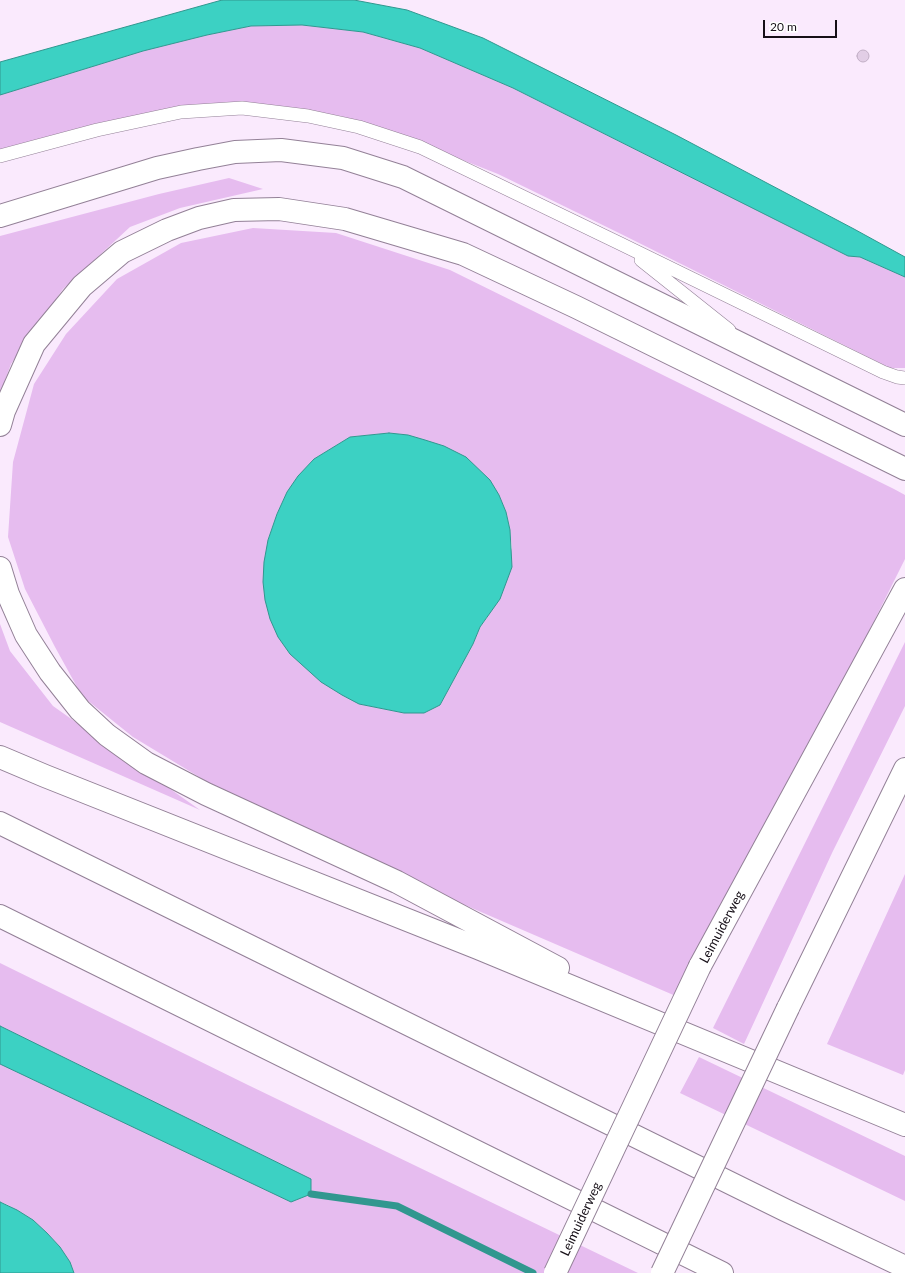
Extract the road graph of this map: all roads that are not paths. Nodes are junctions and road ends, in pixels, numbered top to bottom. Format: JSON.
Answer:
{"nodes":[{"id":1,"x":0,"y":156,"type":"edge"},
{"id":2,"x":0,"y":216,"type":"edge"},
{"id":3,"x":620,"y":244,"type":"junction"},
{"id":4,"x":757,"y":352,"type":"junction"},
{"id":5,"x":905,"y":378,"type":"edge"},
{"id":6,"x":0,"y":425,"type":"edge"},
{"id":7,"x":905,"y":425,"type":"edge"},
{"id":8,"x":905,"y":469,"type":"edge"},
{"id":9,"x":0,"y":568,"type":"edge"},
{"id":10,"x":905,"y":589,"type":"edge"},
{"id":11,"x":0,"y":757,"type":"edge"},
{"id":12,"x":905,"y":769,"type":"edge"},
{"id":13,"x":0,"y":823,"type":"edge"},
{"id":14,"x":0,"y":916,"type":"edge"},
{"id":15,"x":666,"y":1026,"type":"junction"},
{"id":16,"x":905,"y":1126,"type":"edge"},
{"id":17,"x":905,"y":1267,"type":"edge"},
{"id":18,"x":555,"y":1273,"type":"edge"},
{"id":19,"x":662,"y":1273,"type":"edge"},
{"id":20,"x":722,"y":1273,"type":"edge"}],
"edges":[{"from":1,"to":3,"type":"lane"},
{"from":2,"to":4,"type":"main road"},
{"from":3,"to":4,"type":"lane"},
{"from":3,"to":5,"type":"lane"},
{"from":4,"to":7,"type":"main road"},
{"from":6,"to":8,"type":"main road"},
{"from":9,"to":15,"type":"main road"},
{"from":10,"to":18,"type":"main road","name":"Leimuiderweg","bridge":true},
{"from":11,"to":15,"type":"main road"},
{"from":12,"to":19,"type":"main road","bridge":true},
{"from":13,"to":17,"type":"main road"},
{"from":14,"to":20,"type":"main road"},
{"from":15,"to":16,"type":"main road"}]}
